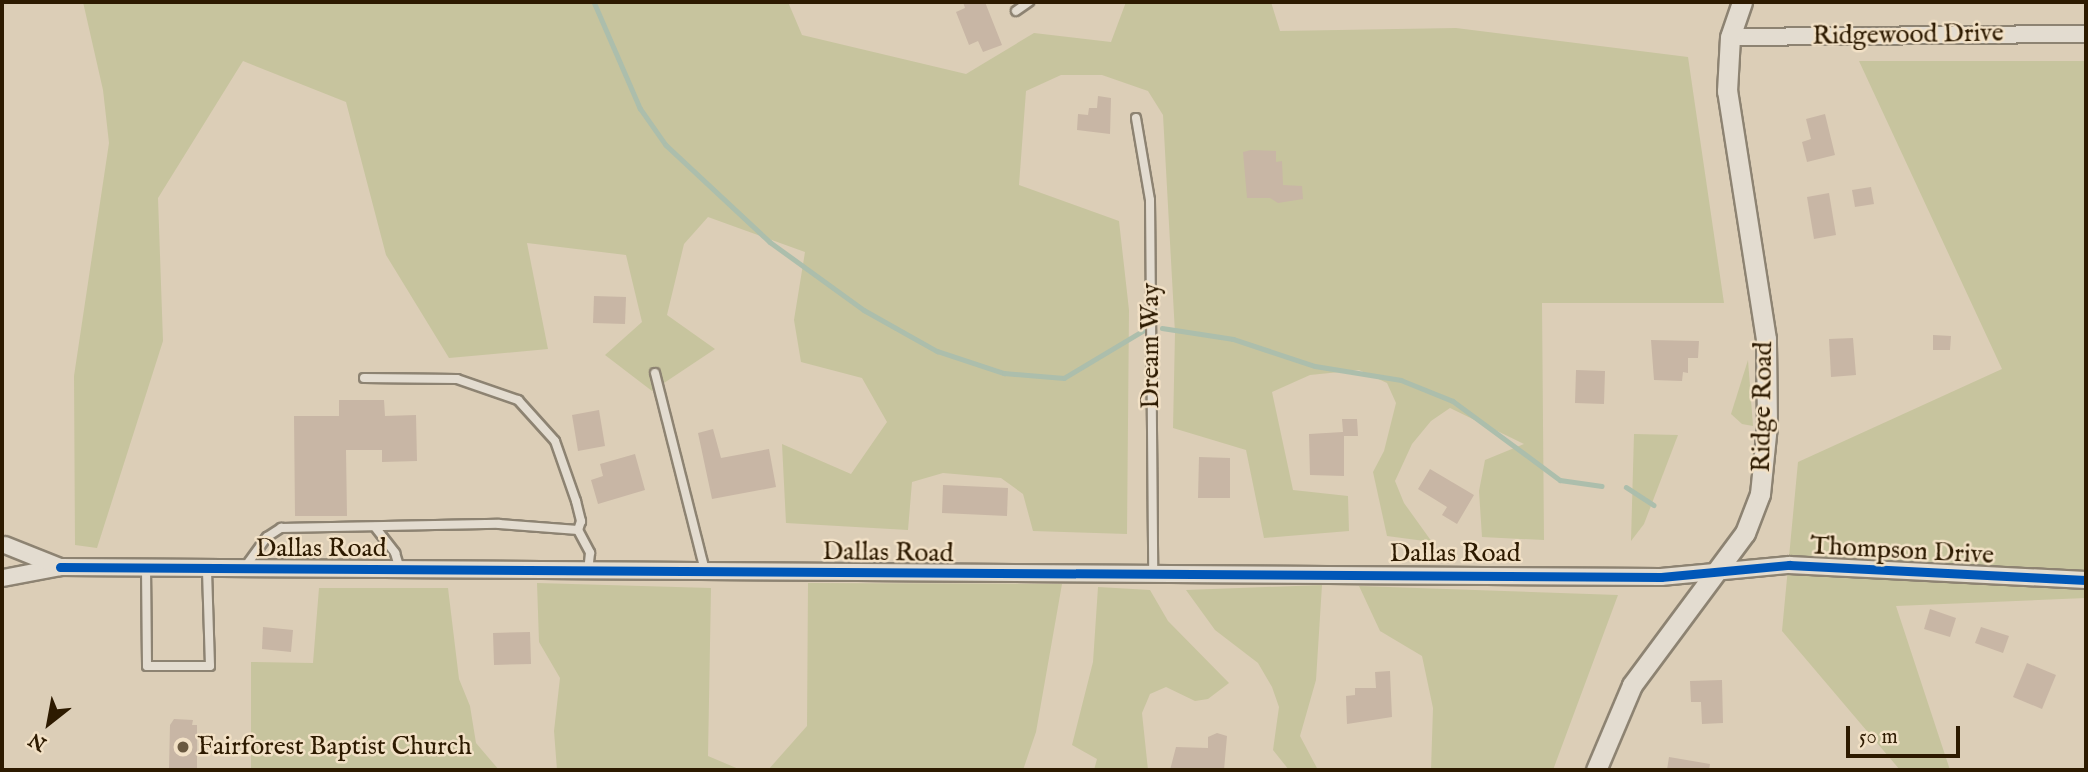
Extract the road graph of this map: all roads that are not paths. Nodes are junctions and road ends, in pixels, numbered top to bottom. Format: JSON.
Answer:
{"nodes":[{"id":1,"x":1029,"y":2,"type":"edge"},
{"id":2,"x":1742,"y":2,"type":"edge"},
{"id":3,"x":1016,"y":11,"type":"dead end"},
{"id":4,"x":2086,"y":34,"type":"edge"},
{"id":5,"x":1730,"y":37,"type":"junction"},
{"id":6,"x":1136,"y":118,"type":"dead end"},
{"id":7,"x":655,"y":373,"type":"dead end"},
{"id":8,"x":364,"y":378,"type":"dead end"},
{"id":9,"x":375,"y":527,"type":"junction"},
{"id":10,"x":578,"y":530,"type":"junction"},
{"id":11,"x":3,"y":543,"type":"edge"},
{"id":12,"x":60,"y":567,"type":"junction"},
{"id":13,"x":146,"y":568,"type":"junction"},
{"id":14,"x":207,"y":569,"type":"junction"},
{"id":15,"x":400,"y":569,"type":"junction"},
{"id":16,"x":244,"y":570,"type":"junction"},
{"id":17,"x":588,"y":571,"type":"junction"},
{"id":18,"x":705,"y":572,"type":"junction"},
{"id":19,"x":1716,"y":572,"type":"junction"},
{"id":20,"x":1153,"y":574,"type":"junction"},
{"id":21,"x":2,"y":579,"type":"edge"},
{"id":22,"x":2086,"y":580,"type":"edge"},
{"id":23,"x":1596,"y":770,"type":"edge"}],
"edges":[{"from":1,"to":3,"type":"lane"},
{"from":2,"to":5,"type":"street","name":"Ridge Road"},
{"from":4,"to":5,"type":"street","name":"Ridgewood Drive"},
{"from":5,"to":19,"type":"street","name":"Ridge Road"},
{"from":6,"to":20,"type":"lane","name":"Dream Way"},
{"from":7,"to":18,"type":"lane"},
{"from":8,"to":10,"type":"lane"},
{"from":9,"to":10,"type":"lane"},
{"from":9,"to":15,"type":"lane"},
{"from":9,"to":16,"type":"lane"},
{"from":10,"to":17,"type":"lane"},
{"from":11,"to":12,"type":"street","name":"Dallas Road"},
{"from":11,"to":21,"type":"street"},
{"from":12,"to":13,"type":"street","name":"Dallas Road"},
{"from":12,"to":21,"type":"street","name":"Dallas Road"},
{"from":13,"to":14,"type":"street","name":"Dallas Road"},
{"from":13,"to":14,"type":"lane"},
{"from":14,"to":16,"type":"street","name":"Dallas Road"},
{"from":15,"to":16,"type":"street","name":"Dallas Road"},
{"from":15,"to":17,"type":"street","name":"Dallas Road"},
{"from":17,"to":18,"type":"street","name":"Dallas Road"},
{"from":18,"to":20,"type":"street","name":"Dallas Road"},
{"from":19,"to":20,"type":"street","name":"Dallas Road"},
{"from":19,"to":22,"type":"street","name":"Thompson Drive"},
{"from":19,"to":23,"type":"street","name":"Ridge Road"}]}
